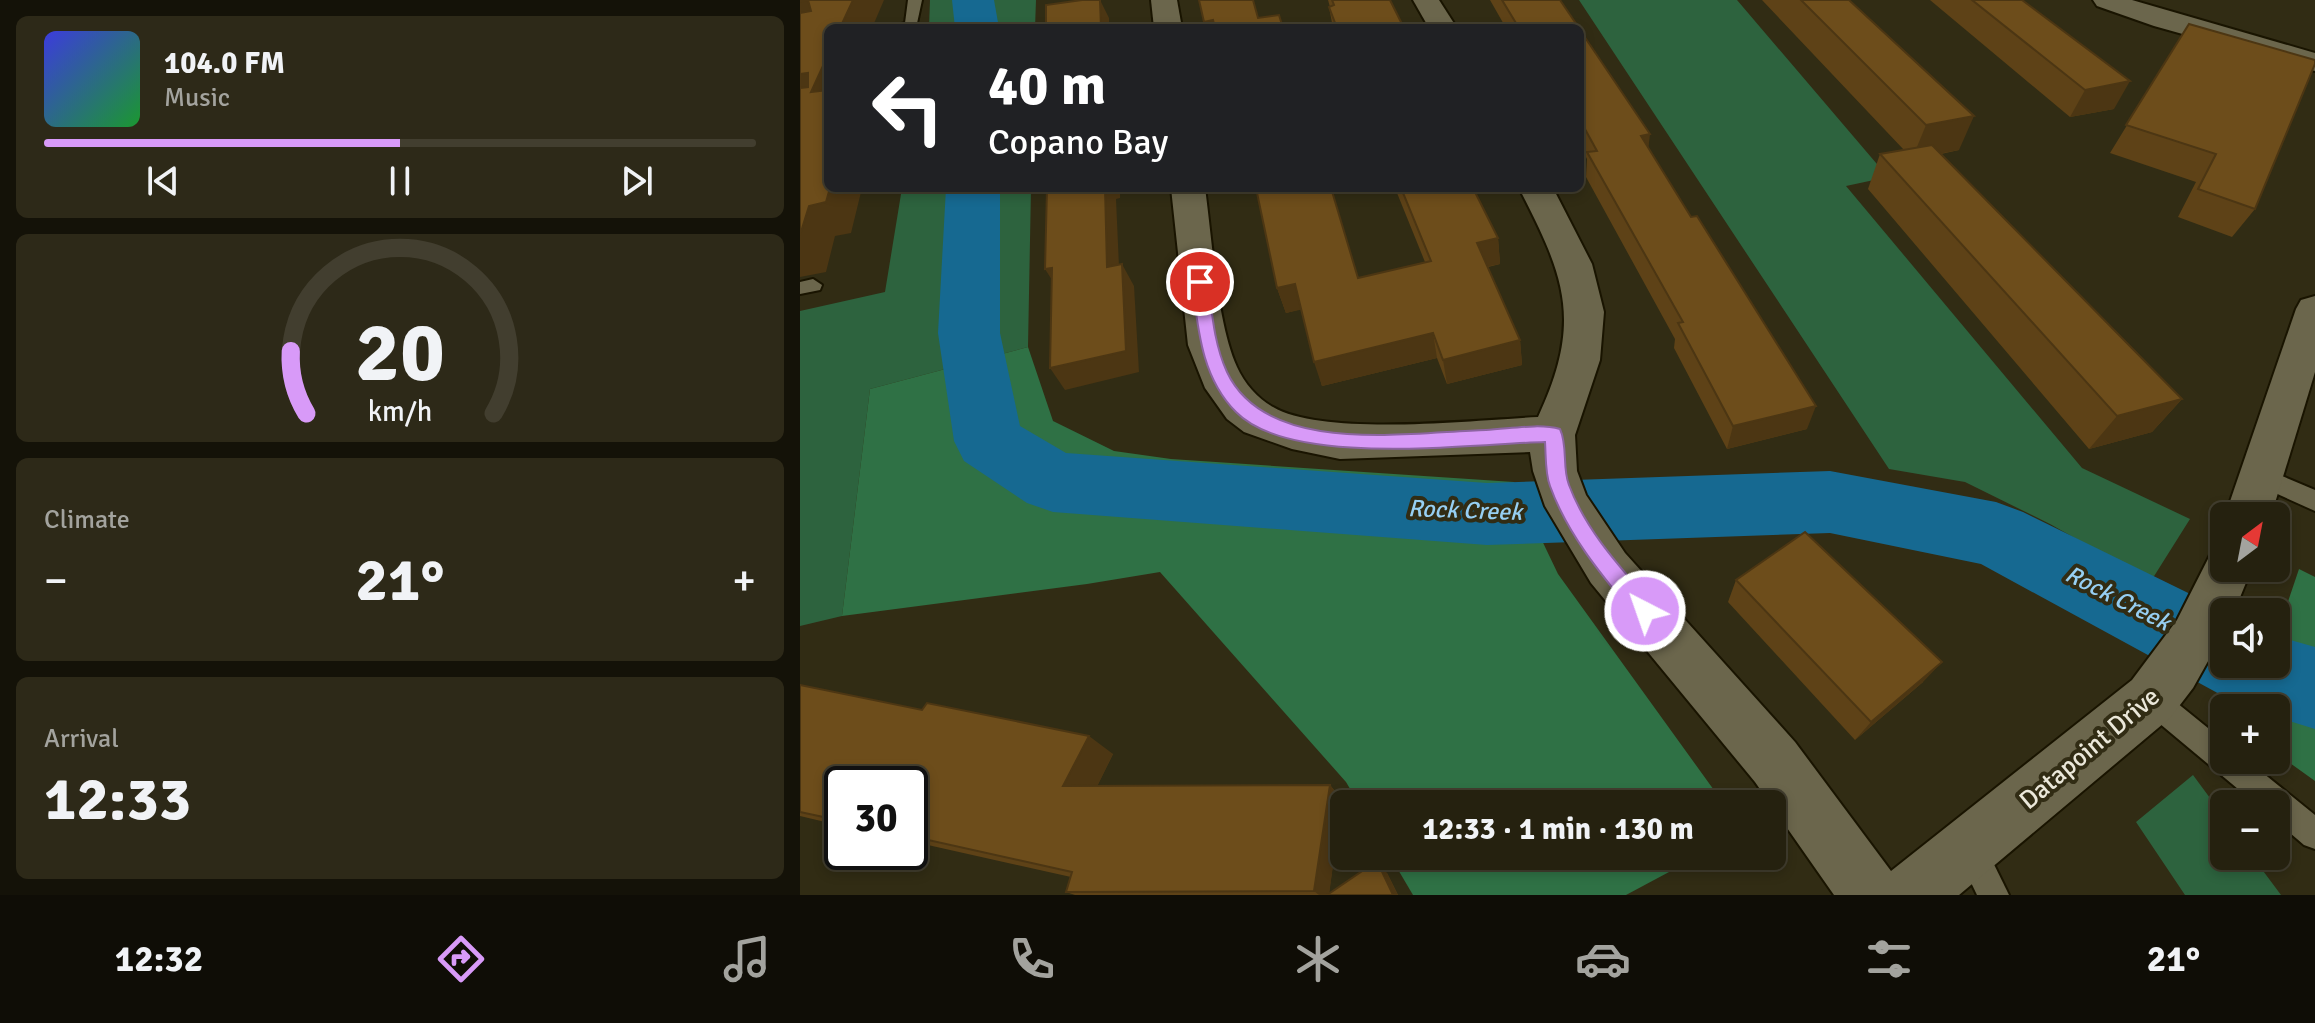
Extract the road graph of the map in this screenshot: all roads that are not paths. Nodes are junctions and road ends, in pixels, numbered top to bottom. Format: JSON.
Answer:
{"nodes":[{"id":1,"x":915,"y":0,"type":"edge"},
{"id":2,"x":1164,"y":0,"type":"edge"},
{"id":3,"x":1426,"y":0,"type":"edge"},
{"id":4,"x":2106,"y":0,"type":"edge"},
{"id":5,"x":911,"y":24,"type":"edge"},
{"id":6,"x":1167,"y":24,"type":"edge"},
{"id":7,"x":1441,"y":24,"type":"edge"},
{"id":8,"x":2315,"y":62,"type":"edge"},
{"id":9,"x":1189,"y":192,"type":"edge"},
{"id":10,"x":1538,"y":192,"type":"edge"},
{"id":11,"x":2315,"y":309,"type":"edge"},
{"id":12,"x":1553,"y":434,"type":"junction"},
{"id":13,"x":2261,"y":476,"type":"junction"},
{"id":14,"x":2315,"y":501,"type":"edge"},
{"id":15,"x":2253,"y":502,"type":"edge"},
{"id":16,"x":2221,"y":582,"type":"edge"},
{"id":17,"x":2160,"y":689,"type":"junction"},
{"id":18,"x":2210,"y":744,"type":"edge"},
{"id":19,"x":2242,"y":774,"type":"edge"},
{"id":20,"x":2315,"y":834,"type":"edge"},
{"id":21,"x":1982,"y":872,"type":"edge"},
{"id":22,"x":1871,"y":895,"type":"edge"},
{"id":23,"x":1911,"y":895,"type":"edge"}],
"edges":[{"from":1,"to":5,"type":"lane"},
{"from":2,"to":6,"type":"street"},
{"from":3,"to":7,"type":"street"},
{"from":4,"to":8,"type":"street"},
{"from":9,"to":12,"type":"street"},
{"from":10,"to":12,"type":"street"},
{"from":11,"to":13,"type":"street"},
{"from":12,"to":22,"type":"street"},
{"from":13,"to":14,"type":"lane"},
{"from":13,"to":15,"type":"street"},
{"from":16,"to":17,"type":"street","name":"Datapoint Drive"},
{"from":17,"to":18,"type":"lane"},
{"from":17,"to":21,"type":"street","name":"Datapoint Drive"},
{"from":19,"to":20,"type":"lane"},
{"from":21,"to":23,"type":"street","name":"Datapoint Drive"}]}
